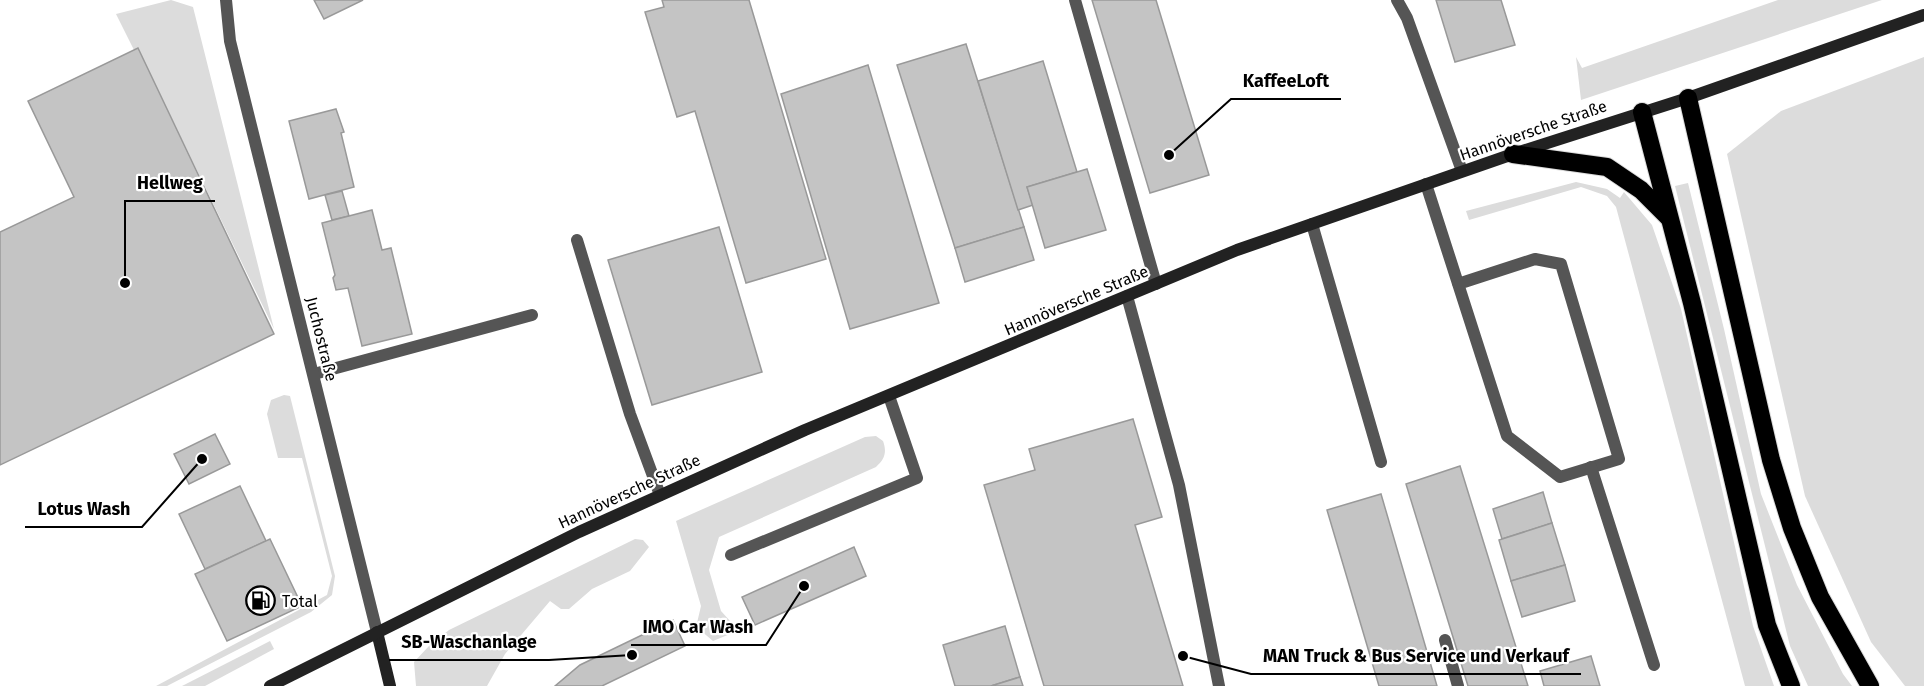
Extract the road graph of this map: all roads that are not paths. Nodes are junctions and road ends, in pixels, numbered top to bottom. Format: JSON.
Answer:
{"nodes":[{"id":1,"x":226,"y":0,"type":"edge"},
{"id":2,"x":1075,"y":0,"type":"edge"},
{"id":3,"x":1397,"y":0,"type":"edge"},
{"id":4,"x":1924,"y":15,"type":"edge"},
{"id":5,"x":1688,"y":98,"type":"junction"},
{"id":6,"x":1642,"y":112,"type":"junction"},
{"id":7,"x":1513,"y":154,"type":"junction"},
{"id":8,"x":1462,"y":171,"type":"junction"},
{"id":9,"x":1426,"y":184,"type":"junction"},
{"id":10,"x":1668,"y":218,"type":"junction"},
{"id":11,"x":1312,"y":224,"type":"junction"},
{"id":12,"x":577,"y":240,"type":"dead end"},
{"id":13,"x":1458,"y":284,"type":"junction"},
{"id":14,"x":1156,"y":285,"type":"junction"},
{"id":15,"x":1127,"y":296,"type":"junction"},
{"id":16,"x":532,"y":315,"type":"dead end"},
{"id":17,"x":314,"y":374,"type":"junction"},
{"id":18,"x":889,"y":396,"type":"junction"},
{"id":19,"x":1381,"y":462,"type":"dead end"},
{"id":20,"x":1591,"y":467,"type":"junction"},
{"id":21,"x":660,"y":495,"type":"junction"},
{"id":22,"x":731,"y":555,"type":"dead end"},
{"id":23,"x":377,"y":632,"type":"junction"},
{"id":24,"x":1445,"y":640,"type":"dead end"},
{"id":25,"x":1654,"y":665,"type":"dead end"},
{"id":26,"x":270,"y":686,"type":"edge"},
{"id":27,"x":390,"y":686,"type":"edge"},
{"id":28,"x":1220,"y":686,"type":"edge"},
{"id":29,"x":1458,"y":686,"type":"edge"},
{"id":30,"x":1791,"y":686,"type":"edge"},
{"id":31,"x":1870,"y":686,"type":"edge"}],
"edges":[{"from":1,"to":17,"type":"street","name":"Juchostraße"},
{"from":2,"to":14,"type":"street"},
{"from":3,"to":8,"type":"street"},
{"from":4,"to":5,"type":"main road","name":"Hannöversche Straße"},
{"from":5,"to":6,"type":"main road","name":"Hannöversche Straße"},
{"from":5,"to":31,"type":"highway"},
{"from":6,"to":7,"type":"main road","name":"Hannöversche Straße"},
{"from":6,"to":10,"type":"highway"},
{"from":7,"to":8,"type":"main road","name":"Hannöversche Straße"},
{"from":7,"to":10,"type":"highway"},
{"from":8,"to":9,"type":"main road","name":"Hannöversche Straße"},
{"from":9,"to":11,"type":"main road","name":"Hannöversche Straße"},
{"from":9,"to":13,"type":"street"},
{"from":10,"to":30,"type":"highway"},
{"from":11,"to":14,"type":"main road","name":"Hannöversche Straße"},
{"from":11,"to":19,"type":"street"},
{"from":12,"to":21,"type":"street"},
{"from":13,"to":20,"type":"street"},
{"from":13,"to":20,"type":"street"},
{"from":14,"to":15,"type":"main road","name":"Hannöversche Straße"},
{"from":15,"to":18,"type":"main road","name":"Hannöversche Straße"},
{"from":15,"to":28,"type":"street"},
{"from":16,"to":17,"type":"street"},
{"from":17,"to":23,"type":"street","name":"Juchostraße"},
{"from":18,"to":21,"type":"main road","name":"Hannöversche Straße"},
{"from":18,"to":22,"type":"street"},
{"from":20,"to":25,"type":"street"},
{"from":21,"to":23,"type":"main road","name":"Hannöversche Straße"},
{"from":23,"to":26,"type":"main road","name":"Hannöversche Straße"},
{"from":23,"to":27,"type":"main road","name":"Juchostraße"},
{"from":24,"to":29,"type":"street"}]}
